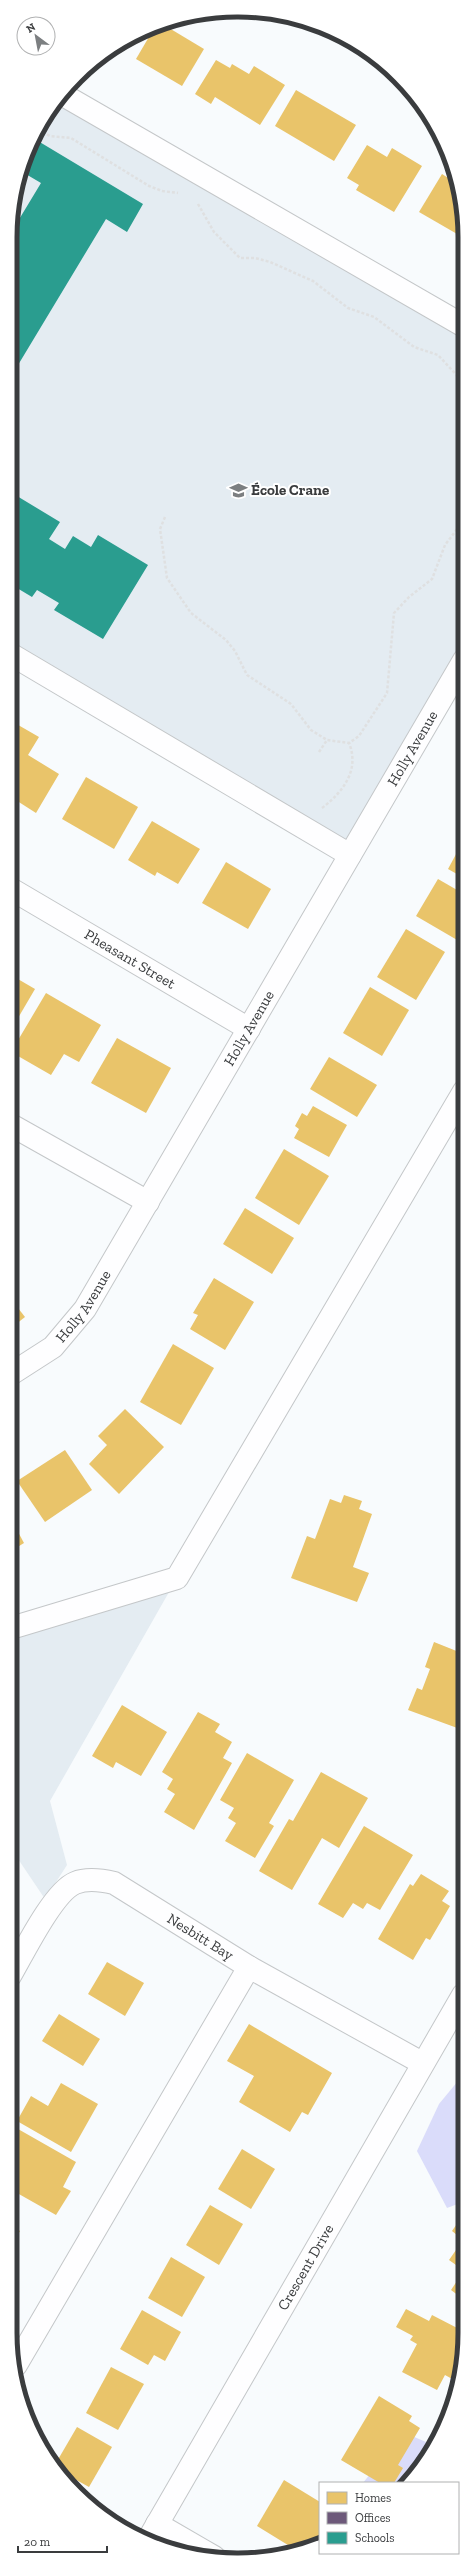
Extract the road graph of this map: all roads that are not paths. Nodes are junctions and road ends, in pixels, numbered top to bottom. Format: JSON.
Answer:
{"nodes":[{"id":1,"x":68,"y":97,"type":"edge"},
{"id":2,"x":458,"y":323,"type":"edge"},
{"id":3,"x":17,"y":658,"type":"edge"},
{"id":4,"x":458,"y":670,"type":"edge"},
{"id":5,"x":350,"y":855,"type":"junction"},
{"id":6,"x":17,"y":893,"type":"edge"},
{"id":7,"x":249,"y":1029,"type":"junction"},
{"id":8,"x":458,"y":1101,"type":"edge"},
{"id":9,"x":17,"y":1127,"type":"edge"},
{"id":10,"x":148,"y":1202,"type":"junction"},
{"id":11,"x":17,"y":1370,"type":"edge"},
{"id":12,"x":17,"y":1626,"type":"edge"},
{"id":13,"x":17,"y":1964,"type":"edge"},
{"id":14,"x":249,"y":1967,"type":"junction"},
{"id":15,"x":458,"y":2003,"type":"edge"},
{"id":16,"x":422,"y":2063,"type":"junction"},
{"id":17,"x":19,"y":2360,"type":"edge"},
{"id":18,"x":153,"y":2532,"type":"edge"},
{"id":19,"x":195,"y":2549,"type":"edge"}],
"edges":[{"from":1,"to":2,"type":"street"},
{"from":3,"to":5,"type":"street"},
{"from":4,"to":5,"type":"street","name":"Holly Avenue"},
{"from":5,"to":7,"type":"street","name":"Holly Avenue"},
{"from":6,"to":7,"type":"street","name":"Pheasant Street"},
{"from":7,"to":10,"type":"street","name":"Holly Avenue"},
{"from":8,"to":12,"type":"street"},
{"from":9,"to":10,"type":"street"},
{"from":10,"to":11,"type":"street","name":"Holly Avenue"},
{"from":13,"to":14,"type":"street","name":"Nesbitt Bay"},
{"from":14,"to":16,"type":"street","name":"Nesbitt Bay"},
{"from":14,"to":17,"type":"street"},
{"from":15,"to":16,"type":"street","name":"Crescent Drive"},
{"from":16,"to":18,"type":"street","name":"Crescent Drive"},
{"from":18,"to":19,"type":"street"}]}
